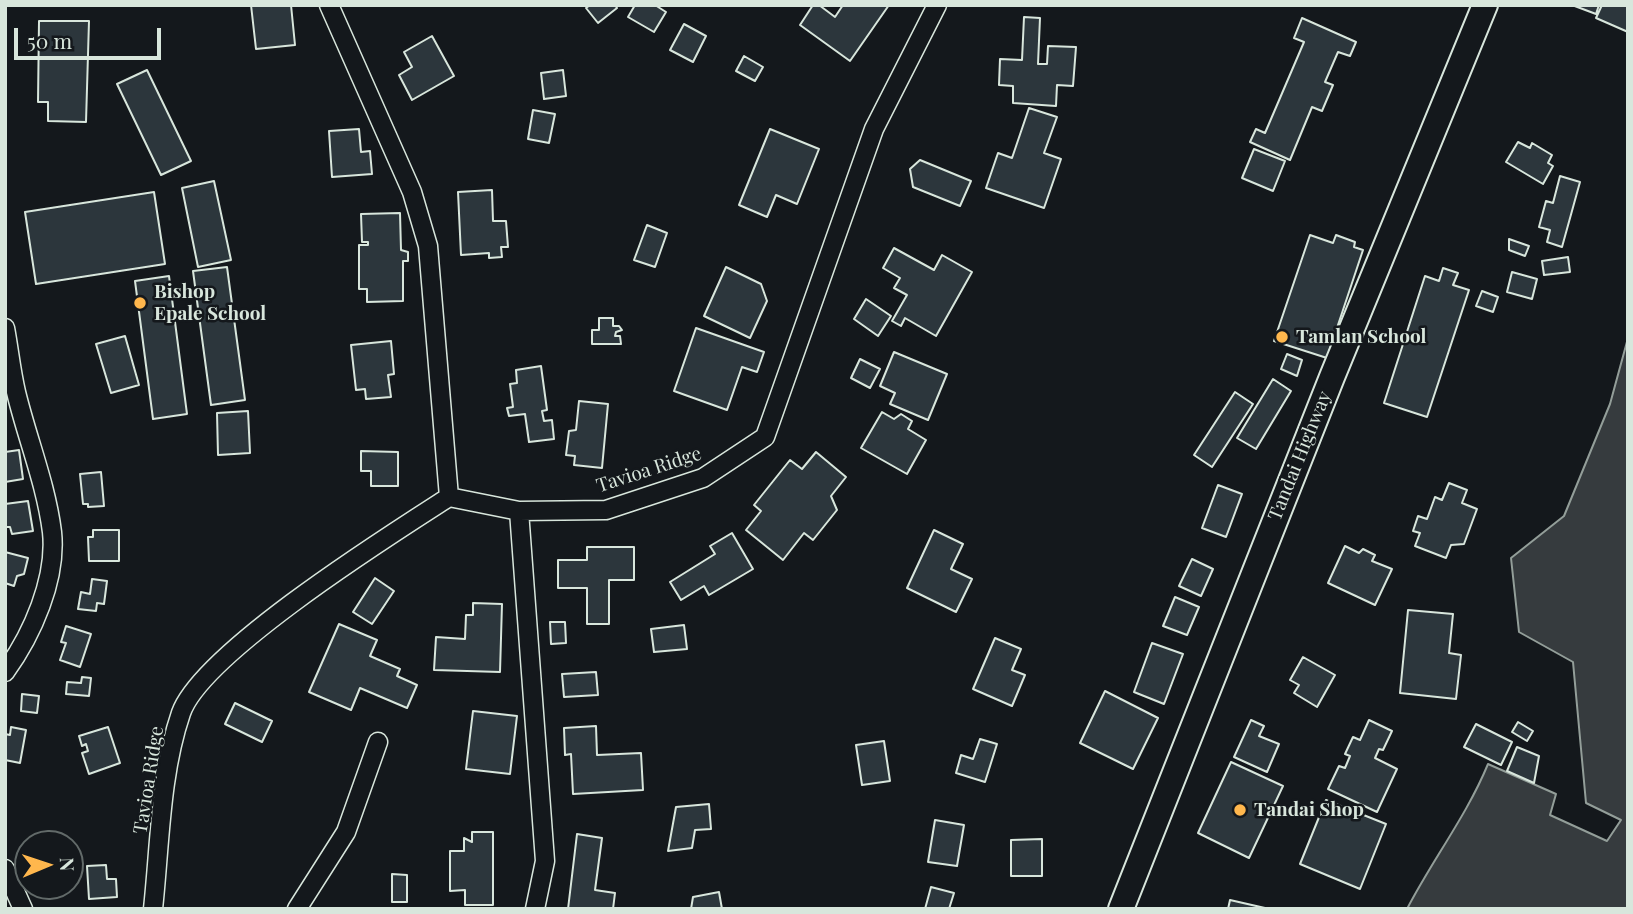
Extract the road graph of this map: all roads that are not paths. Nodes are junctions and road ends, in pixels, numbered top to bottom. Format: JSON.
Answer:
{"nodes":[{"id":1,"x":328,"y":5,"type":"edge"},
{"id":2,"x":937,"y":5,"type":"edge"},
{"id":3,"x":1485,"y":5,"type":"edge"},
{"id":4,"x":5,"y":328,"type":"edge"},
{"id":5,"x":10,"y":391,"type":"edge"},
{"id":6,"x":449,"y":497,"type":"junction"},
{"id":7,"x":519,"y":511,"type":"junction"},
{"id":8,"x":5,"y":672,"type":"edge"},
{"id":9,"x":379,"y":742,"type":"dead end"},
{"id":10,"x":5,"y":869,"type":"edge"},
{"id":11,"x":23,"y":909,"type":"edge"},
{"id":12,"x":153,"y":909,"type":"edge"},
{"id":13,"x":297,"y":909,"type":"edge"},
{"id":14,"x":535,"y":909,"type":"edge"},
{"id":15,"x":1121,"y":909,"type":"edge"}],
"edges":[{"from":1,"to":6,"type":"street"},
{"from":2,"to":7,"type":"street","name":"Tavioa Ridge"},
{"from":3,"to":15,"type":"main road","name":"Tandai Highway"},
{"from":4,"to":5,"type":"street"},
{"from":5,"to":8,"type":"street"},
{"from":6,"to":7,"type":"street","name":"Tavioa Ridge"},
{"from":6,"to":12,"type":"street","name":"Tavioa Ridge"},
{"from":7,"to":14,"type":"street"},
{"from":9,"to":13,"type":"street"},
{"from":10,"to":11,"type":"street"}]}
